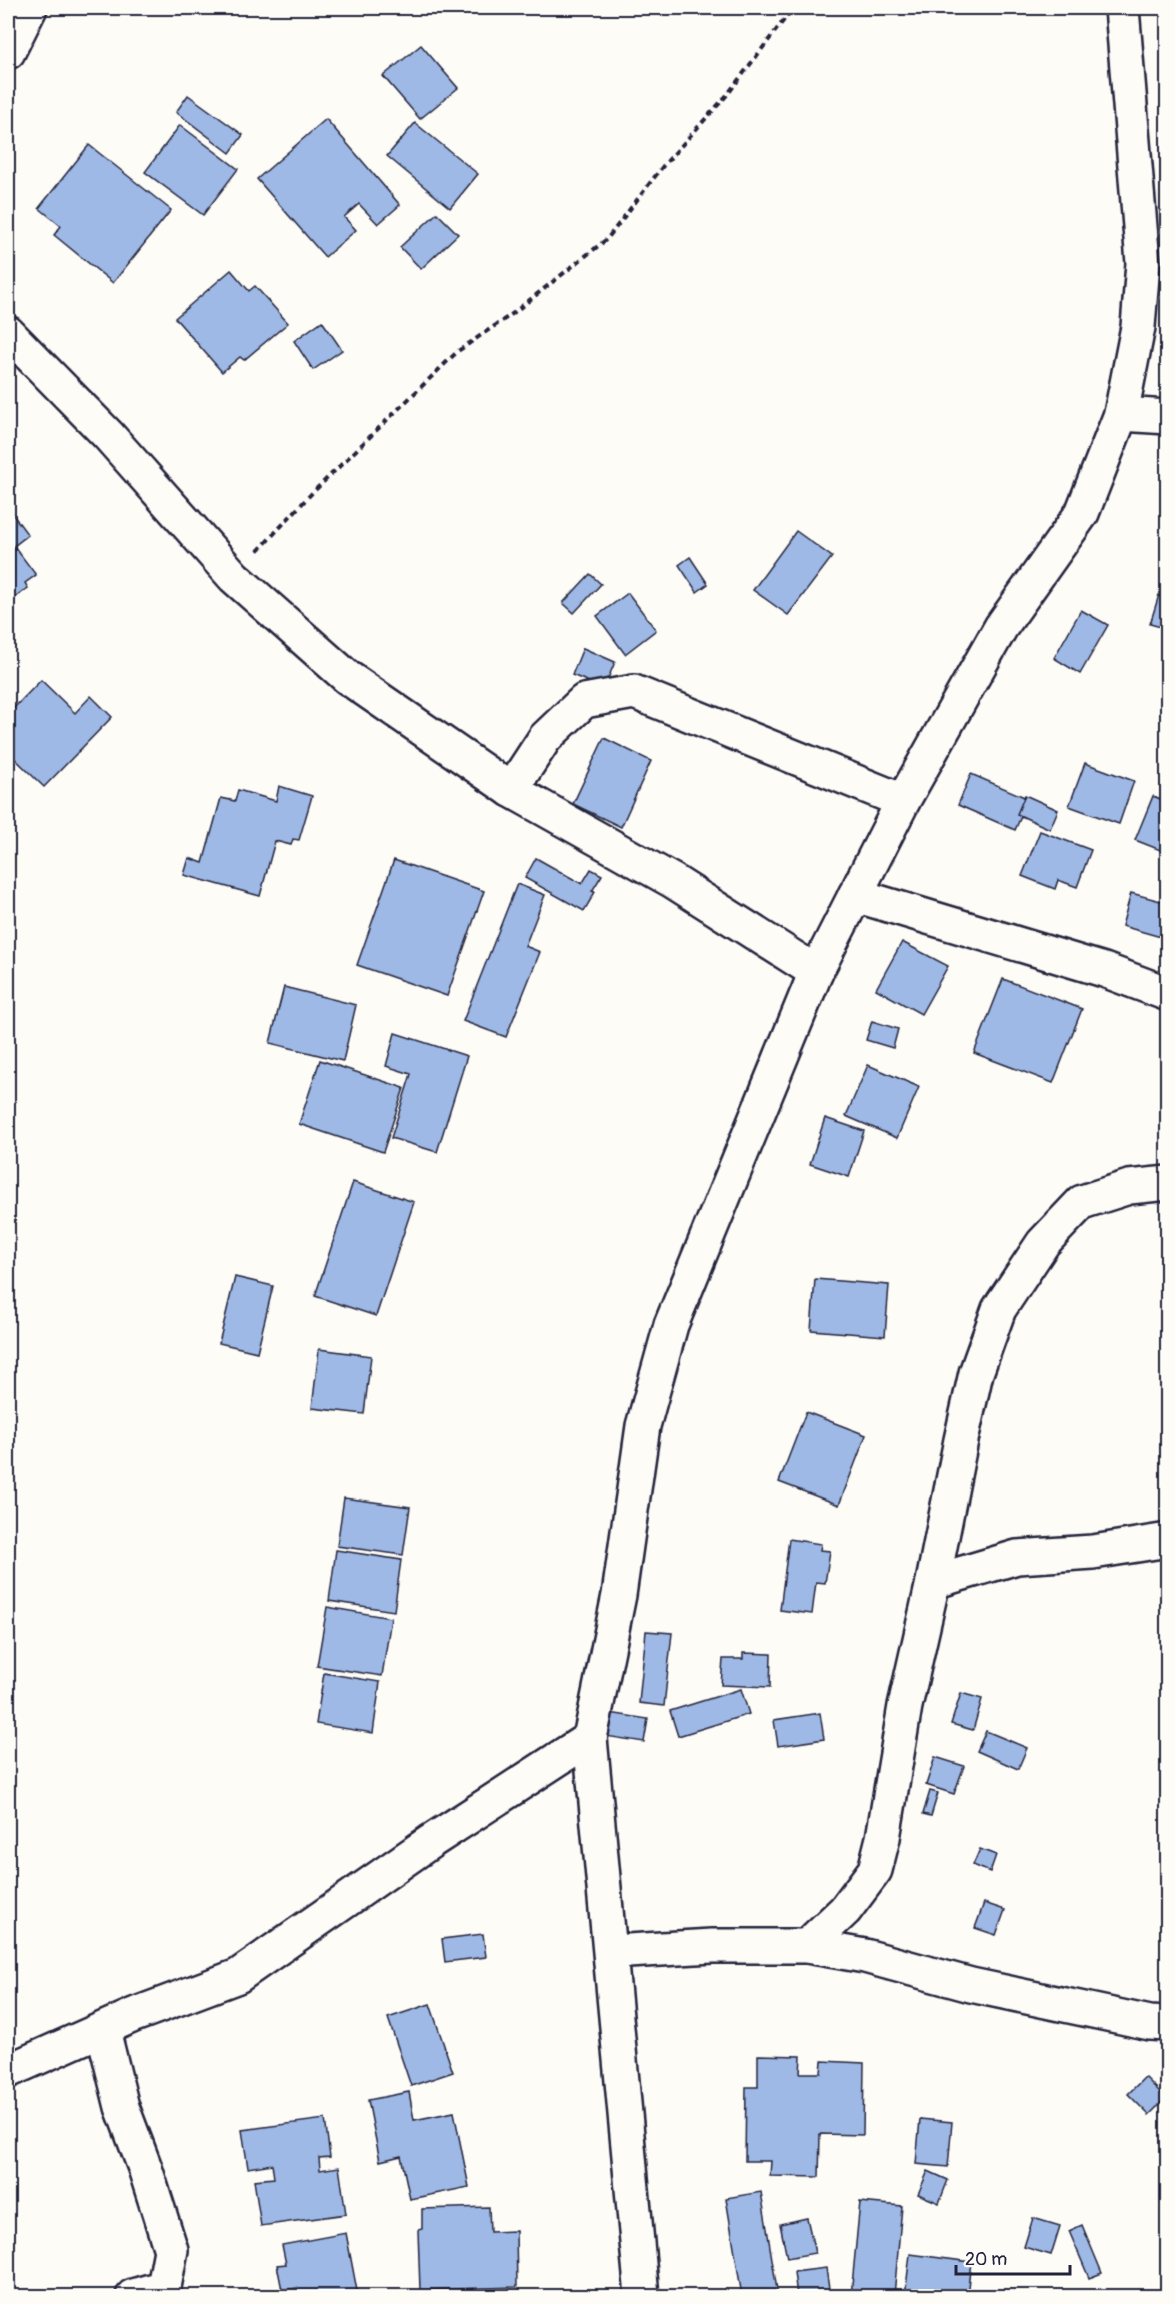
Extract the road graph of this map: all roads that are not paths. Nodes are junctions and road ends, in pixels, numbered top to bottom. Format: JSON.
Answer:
{"nodes":[{"id":1,"x":30,"y":8,"type":"edge"},
{"id":2,"x":1122,"y":8,"type":"edge"},
{"id":3,"x":8,"y":52,"type":"edge"},
{"id":4,"x":8,"y":333,"type":"edge"},
{"id":5,"x":1120,"y":414,"type":"junction"},
{"id":6,"x":1167,"y":417,"type":"edge"},
{"id":7,"x":512,"y":790,"type":"junction"},
{"id":8,"x":903,"y":801,"type":"junction"},
{"id":9,"x":855,"y":895,"type":"junction"},
{"id":10,"x":816,"y":972,"type":"junction"},
{"id":11,"x":1167,"y":994,"type":"edge"},
{"id":12,"x":1167,"y":1183,"type":"edge"},
{"id":13,"x":1167,"y":1540,"type":"edge"},
{"id":14,"x":933,"y":1582,"type":"junction"},
{"id":15,"x":590,"y":1738,"type":"junction"},
{"id":16,"x":807,"y":1946,"type":"junction"},
{"id":17,"x":610,"y":1952,"type":"junction"},
{"id":18,"x":1167,"y":2024,"type":"edge"},
{"id":19,"x":104,"y":2030,"type":"junction"},
{"id":20,"x":8,"y":2071,"type":"edge"},
{"id":21,"x":165,"y":2292,"type":"edge"},
{"id":22,"x":133,"y":2296,"type":"edge"},
{"id":23,"x":642,"y":2296,"type":"edge"}],
"edges":[{"from":1,"to":3,"type":"street"},
{"from":2,"to":5,"type":"street"},
{"from":4,"to":7,"type":"street"},
{"from":5,"to":6,"type":"street"},
{"from":5,"to":8,"type":"street"},
{"from":7,"to":8,"type":"street"},
{"from":7,"to":10,"type":"street"},
{"from":8,"to":9,"type":"street"},
{"from":9,"to":10,"type":"street"},
{"from":9,"to":11,"type":"street"},
{"from":10,"to":15,"type":"street"},
{"from":12,"to":14,"type":"street"},
{"from":13,"to":14,"type":"street"},
{"from":14,"to":16,"type":"street"},
{"from":15,"to":17,"type":"street"},
{"from":15,"to":19,"type":"street"},
{"from":16,"to":17,"type":"street"},
{"from":16,"to":18,"type":"street"},
{"from":17,"to":23,"type":"street"},
{"from":19,"to":20,"type":"street"},
{"from":19,"to":21,"type":"street"},
{"from":21,"to":22,"type":"street"}]}
